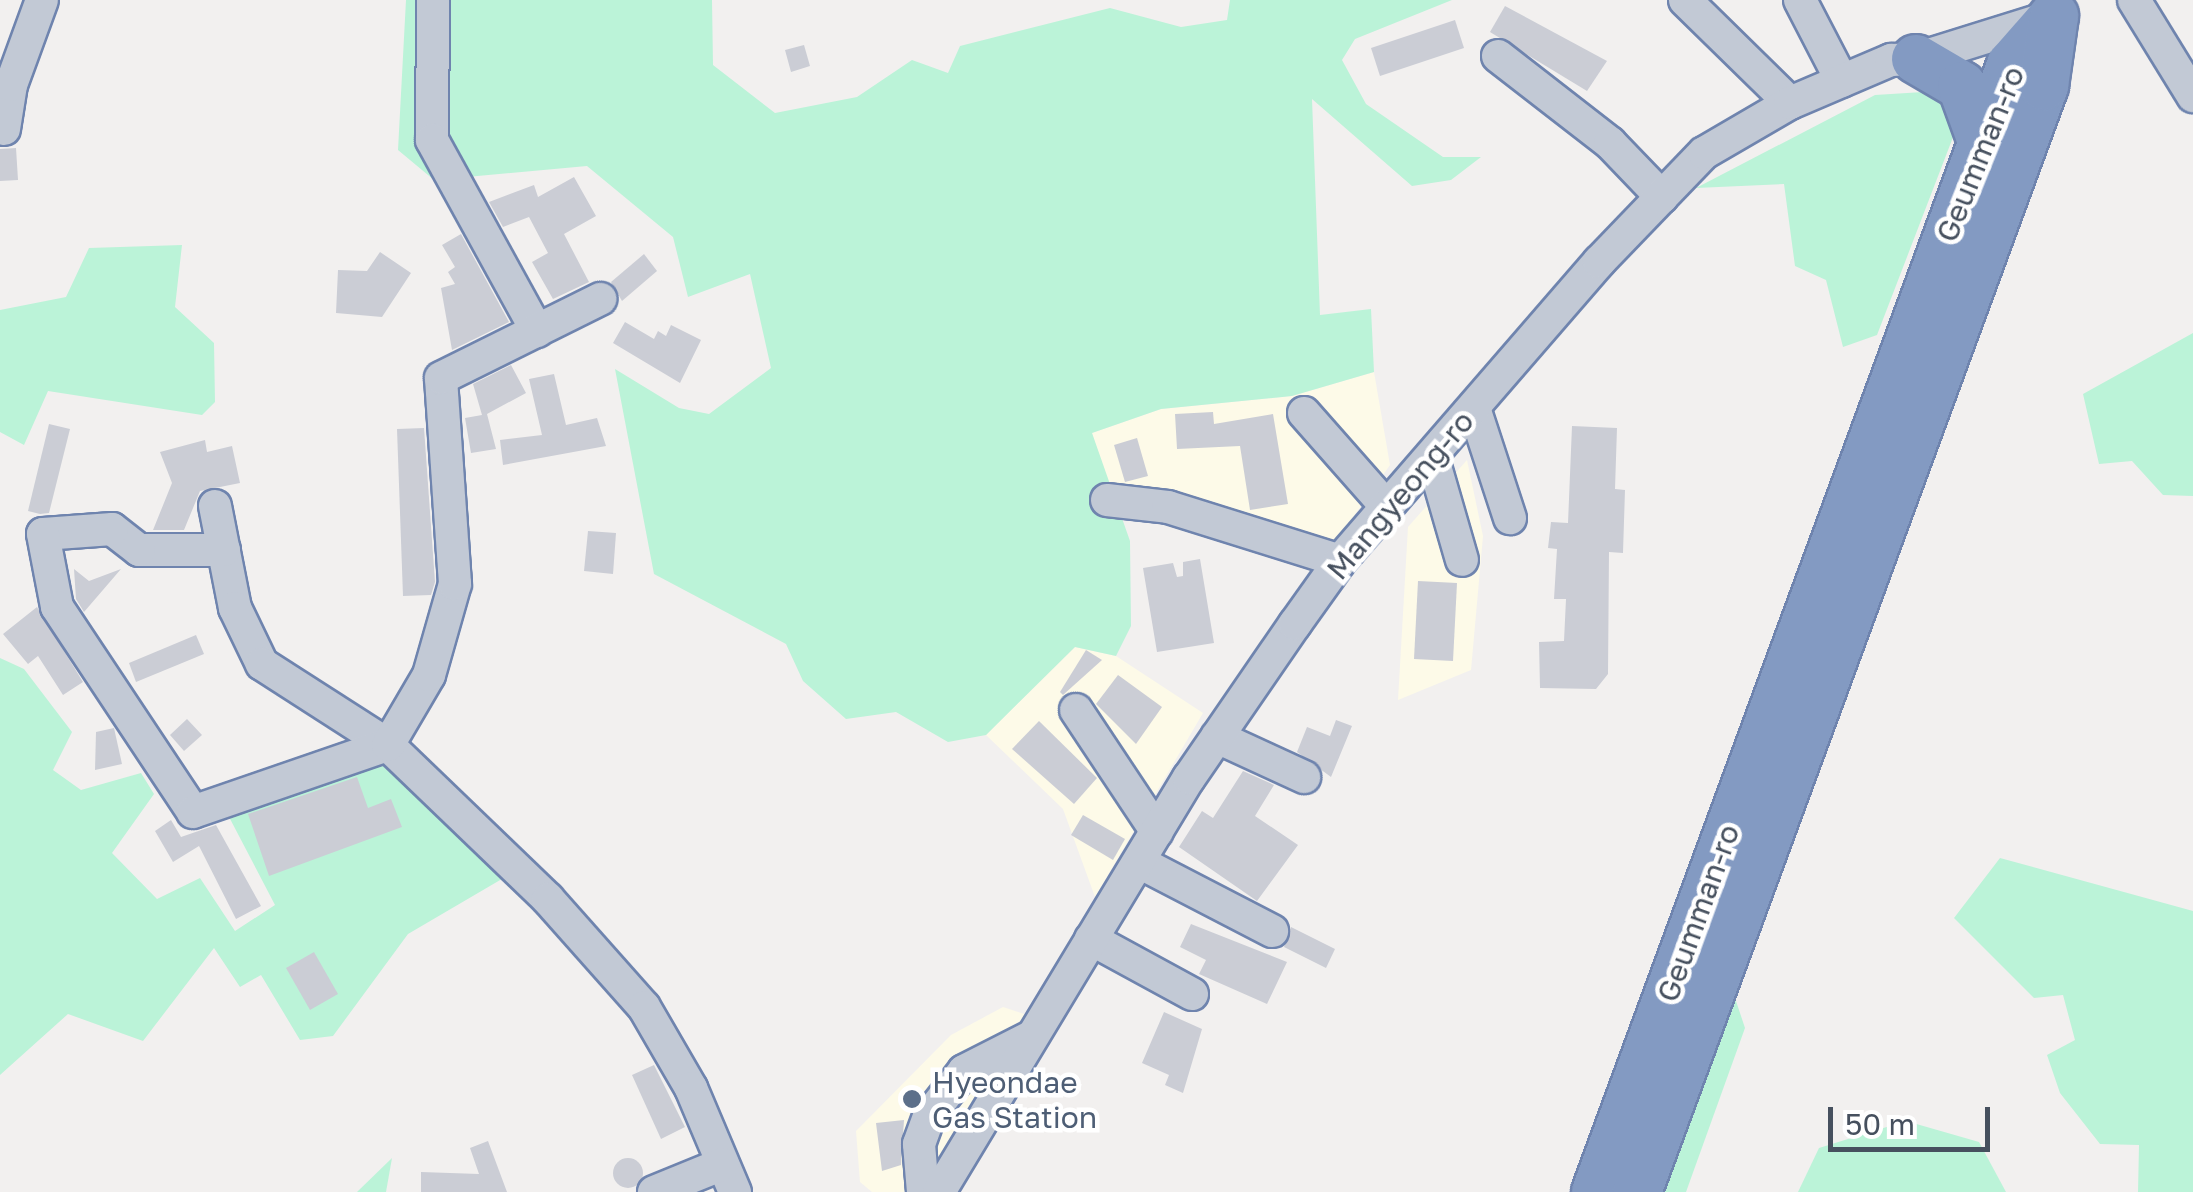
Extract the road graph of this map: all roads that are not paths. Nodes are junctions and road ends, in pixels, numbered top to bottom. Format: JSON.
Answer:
{"nodes":[{"id":1,"x":42,"y":0,"type":"edge"},
{"id":2,"x":434,"y":0,"type":"edge"},
{"id":3,"x":1684,"y":0,"type":"edge"},
{"id":4,"x":1800,"y":0,"type":"edge"},
{"id":5,"x":2139,"y":1,"type":"edge"},
{"id":6,"x":2054,"y":16,"type":"junction"},
{"id":7,"x":1498,"y":56,"type":"dead end"},
{"id":8,"x":1916,"y":59,"type":"junction"},
{"id":9,"x":1842,"y":81,"type":"junction"},
{"id":10,"x":2193,"y":96,"type":"edge"},
{"id":11,"x":1790,"y":102,"type":"junction"},
{"id":12,"x":4,"y":129,"type":"dead end"},
{"id":13,"x":1984,"y":144,"type":"junction"},
{"id":14,"x":1662,"y":197,"type":"junction"},
{"id":15,"x":600,"y":299,"type":"dead end"},
{"id":16,"x":537,"y":332,"type":"junction"},
{"id":17,"x":1474,"y":408,"type":"junction"},
{"id":18,"x":1304,"y":413,"type":"dead end"},
{"id":19,"x":1432,"y":456,"type":"junction"},
{"id":20,"x":1107,"y":500,"type":"dead end"},
{"id":21,"x":215,"y":506,"type":"dead end"},
{"id":22,"x":1387,"y":507,"type":"junction"},
{"id":23,"x":1510,"y":518,"type":"dead end"},
{"id":24,"x":224,"y":550,"type":"junction"},
{"id":25,"x":1462,"y":560,"type":"dead end"},
{"id":26,"x":1340,"y":561,"type":"junction"},
{"id":27,"x":1076,"y":710,"type":"dead end"},
{"id":28,"x":1217,"y":738,"type":"junction"},
{"id":29,"x":388,"y":745,"type":"junction"},
{"id":30,"x":1304,"y":777,"type":"dead end"},
{"id":31,"x":1157,"y":832,"type":"junction"},
{"id":32,"x":1139,"y":862,"type":"junction"},
{"id":33,"x":1272,"y":931,"type":"dead end"},
{"id":34,"x":1091,"y":938,"type":"junction"},
{"id":35,"x":1192,"y":994,"type":"dead end"},
{"id":36,"x":1030,"y":1037,"type":"junction"},
{"id":37,"x":729,"y":1178,"type":"edge"},
{"id":38,"x":654,"y":1192,"type":"edge"},
{"id":39,"x":923,"y":1192,"type":"edge"},
{"id":40,"x":939,"y":1192,"type":"edge"},
{"id":41,"x":1596,"y":1192,"type":"edge"},
{"id":42,"x":1637,"y":1192,"type":"edge"}],
"edges":[{"from":1,"to":12,"type":"street"},
{"from":2,"to":16,"type":"street"},
{"from":3,"to":11,"type":"street"},
{"from":4,"to":9,"type":"street"},
{"from":5,"to":10,"type":"street"},
{"from":6,"to":8,"type":"street","name":"Mangyeong-ro"},
{"from":6,"to":13,"type":"highway","name":"Geumman-ro"},
{"from":6,"to":42,"type":"highway","name":"Geumman-ro"},
{"from":7,"to":14,"type":"street"},
{"from":8,"to":9,"type":"street","name":"Mangyeong-ro"},
{"from":8,"to":13,"type":"highway"},
{"from":9,"to":11,"type":"street","name":"Mangyeong-ro"},
{"from":11,"to":14,"type":"street","name":"Mangyeong-ro"},
{"from":13,"to":41,"type":"highway","name":"Geumman-ro"},
{"from":14,"to":17,"type":"street","name":"Mangyeong-ro"},
{"from":15,"to":16,"type":"street"},
{"from":16,"to":29,"type":"street"},
{"from":17,"to":19,"type":"street","name":"Mangyeong-ro"},
{"from":17,"to":23,"type":"street"},
{"from":18,"to":22,"type":"street"},
{"from":19,"to":22,"type":"street","name":"Mangyeong-ro"},
{"from":19,"to":25,"type":"street"},
{"from":20,"to":26,"type":"street"},
{"from":21,"to":24,"type":"street"},
{"from":22,"to":26,"type":"street","name":"Mangyeong-ro"},
{"from":24,"to":29,"type":"street"},
{"from":24,"to":29,"type":"street"},
{"from":26,"to":28,"type":"street","name":"Mangyeong-ro"},
{"from":27,"to":31,"type":"street"},
{"from":28,"to":30,"type":"street"},
{"from":28,"to":31,"type":"street","name":"Mangyeong-ro"},
{"from":29,"to":37,"type":"street"},
{"from":31,"to":32,"type":"street","name":"Mangyeong-ro"},
{"from":32,"to":33,"type":"street"},
{"from":32,"to":34,"type":"street","name":"Mangyeong-ro"},
{"from":34,"to":35,"type":"street"},
{"from":34,"to":36,"type":"street","name":"Mangyeong-ro"},
{"from":36,"to":39,"type":"street"},
{"from":36,"to":40,"type":"street","name":"Mangyeong-ro"},
{"from":37,"to":38,"type":"street"}]}
